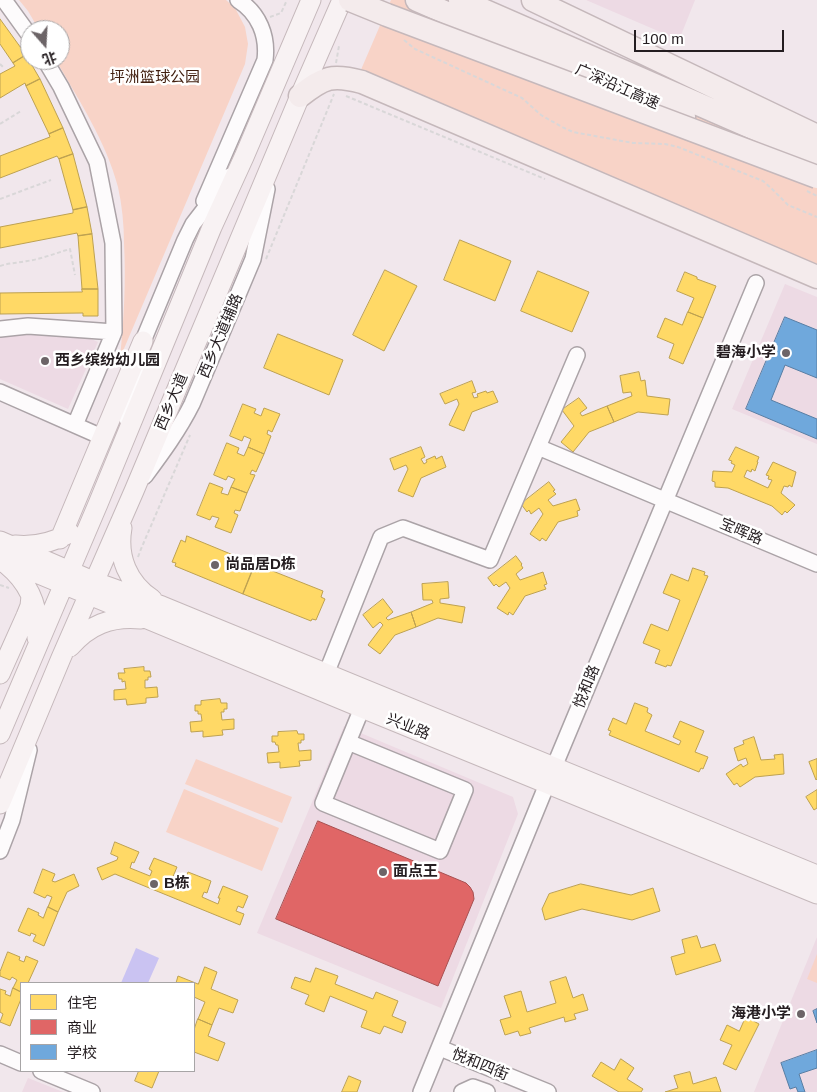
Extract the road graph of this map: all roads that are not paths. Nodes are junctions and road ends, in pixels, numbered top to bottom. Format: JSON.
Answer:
{"nodes":[{"id":1,"x":4,"y":0,"type":"edge"},
{"id":2,"x":238,"y":0,"type":"edge"},
{"id":3,"x":311,"y":0,"type":"edge"},
{"id":4,"x":342,"y":0,"type":"edge"},
{"id":5,"x":350,"y":0,"type":"edge"},
{"id":6,"x":417,"y":0,"type":"edge"},
{"id":7,"x":460,"y":0,"type":"edge"},
{"id":8,"x":496,"y":0,"type":"edge"},
{"id":9,"x":533,"y":0,"type":"edge"},
{"id":10,"x":20,"y":22,"type":"edge"},
{"id":11,"x":50,"y":70,"type":"edge"},
{"id":12,"x":300,"y":96,"type":"junction"},
{"id":13,"x":817,"y":137,"type":"edge"},
{"id":14,"x":817,"y":156,"type":"edge"},
{"id":15,"x":244,"y":157,"type":"junction"},
{"id":16,"x":817,"y":176,"type":"edge"},
{"id":17,"x":193,"y":224,"type":"junction"},
{"id":18,"x":817,"y":277,"type":"edge"},
{"id":19,"x":756,"y":283,"type":"dead end"},
{"id":20,"x":0,"y":329,"type":"edge"},
{"id":21,"x":114,"y":332,"type":"junction"},
{"id":22,"x":143,"y":341,"type":"junction"},
{"id":23,"x":577,"y":355,"type":"dead end"},
{"id":24,"x":0,"y":392,"type":"edge"},
{"id":25,"x":75,"y":425,"type":"junction"},
{"id":26,"x":102,"y":437,"type":"junction"},
{"id":27,"x":122,"y":443,"type":"junction"},
{"id":28,"x":538,"y":448,"type":"junction"},
{"id":29,"x":664,"y":500,"type":"junction"},
{"id":30,"x":98,"y":504,"type":"junction"},
{"id":31,"x":124,"y":514,"type":"junction"},
{"id":32,"x":60,"y":539,"type":"junction"},
{"id":33,"x":1,"y":551,"type":"edge"},
{"id":34,"x":817,"y":564,"type":"edge"},
{"id":35,"x":66,"y":577,"type":"junction"},
{"id":36,"x":92,"y":588,"type":"junction"},
{"id":37,"x":31,"y":596,"type":"junction"},
{"id":38,"x":158,"y":614,"type":"junction"},
{"id":39,"x":34,"y":655,"type":"junction"},
{"id":40,"x":61,"y":658,"type":"junction"},
{"id":41,"x":0,"y":674,"type":"edge"},
{"id":42,"x":326,"y":674,"type":"junction"},
{"id":43,"x":23,"y":679,"type":"junction"},
{"id":44,"x":362,"y":708,"type":"junction"},
{"id":45,"x":0,"y":709,"type":"edge"},
{"id":46,"x":38,"y":715,"type":"junction"},
{"id":47,"x":0,"y":734,"type":"edge"},
{"id":48,"x":348,"y":742,"type":"junction"},
{"id":49,"x":551,"y":775,"type":"junction"},
{"id":50,"x":0,"y":804,"type":"edge"},
{"id":51,"x":0,"y":851,"type":"edge"},
{"id":52,"x":817,"y":875,"type":"edge"},
{"id":53,"x":817,"y":894,"type":"edge"},
{"id":54,"x":440,"y":1048,"type":"junction"},
{"id":55,"x":0,"y":1054,"type":"edge"},
{"id":56,"x":20,"y":1063,"type":"edge"},
{"id":57,"x":43,"y":1072,"type":"edge"},
{"id":58,"x":526,"y":1088,"type":"edge"},
{"id":59,"x":92,"y":1092,"type":"edge"},
{"id":60,"x":421,"y":1092,"type":"edge"},
{"id":61,"x":462,"y":1092,"type":"edge"},
{"id":62,"x":487,"y":1092,"type":"edge"},
{"id":63,"x":548,"y":1092,"type":"edge"}],
"edges":[{"from":1,"to":10,"type":"street"},
{"from":2,"to":17,"type":"street"},
{"from":3,"to":15,"type":"main road","name":"西乡大道"},
{"from":4,"to":12,"type":"main road","name":"西乡大道"},
{"from":5,"to":16,"type":"highway","bridge":true},
{"from":6,"to":16,"type":"highway","name":"广深沿江高速","bridge":true},
{"from":7,"to":14,"type":"highway"},
{"from":8,"to":13,"type":"highway","name":"广深沿江高速"},
{"from":9,"to":13,"type":"highway"},
{"from":11,"to":21,"type":"street"},
{"from":12,"to":18,"type":"highway"},
{"from":12,"to":31,"type":"main road","name":"西乡大道"},
{"from":15,"to":17,"type":"street"},
{"from":15,"to":27,"type":"main road","name":"西乡大道"},
{"from":17,"to":22,"type":"street"},
{"from":19,"to":29,"type":"street","name":"悦和路"},
{"from":20,"to":21,"type":"street"},
{"from":21,"to":25,"type":"street"},
{"from":22,"to":26,"type":"main road"},
{"from":22,"to":27,"type":"street"},
{"from":23,"to":28,"type":"street"},
{"from":24,"to":25,"type":"street"},
{"from":25,"to":26,"type":"street"},
{"from":26,"to":32,"type":"main road"},
{"from":27,"to":30,"type":"main road","name":"西乡大道"},
{"from":28,"to":29,"type":"street","name":"宝晖路"},
{"from":28,"to":42,"type":"street"},
{"from":29,"to":34,"type":"street","name":"宝晖路"},
{"from":29,"to":49,"type":"street","name":"悦和路"},
{"from":30,"to":32,"type":"main road"},
{"from":30,"to":35,"type":"main road","name":"西乡大道"},
{"from":31,"to":36,"type":"main road","name":"西乡大道"},
{"from":31,"to":38,"type":"main road"},
{"from":32,"to":33,"type":"main road"},
{"from":33,"to":35,"type":"main road","name":"兴业路"},
{"from":33,"to":37,"type":"main road"},
{"from":35,"to":36,"type":"main road","name":"兴业路"},
{"from":35,"to":39,"type":"main road","name":"西乡大道"},
{"from":36,"to":38,"type":"main road","name":"兴业路"},
{"from":36,"to":40,"type":"main road","name":"西乡大道"},
{"from":37,"to":39,"type":"main road"},
{"from":37,"to":41,"type":"main road"},
{"from":38,"to":40,"type":"main road"},
{"from":38,"to":42,"type":"main road","name":"兴业路"},
{"from":38,"to":44,"type":"main road","name":"兴业路"},
{"from":39,"to":43,"type":"main road","name":"西乡大道"},
{"from":40,"to":46,"type":"main road","name":"西乡大道"},
{"from":42,"to":49,"type":"main road","name":"兴业路"},
{"from":43,"to":45,"type":"street"},
{"from":43,"to":47,"type":"main road","name":"西乡大道"},
{"from":44,"to":48,"type":"street"},
{"from":44,"to":49,"type":"main road","name":"兴业路"},
{"from":46,"to":50,"type":"main road","name":"西乡大道"},
{"from":46,"to":51,"type":"street"},
{"from":48,"to":48,"type":"street"},
{"from":49,"to":52,"type":"main road","name":"兴业路"},
{"from":49,"to":53,"type":"main road","name":"兴业路"},
{"from":49,"to":54,"type":"street","name":"悦和路"},
{"from":54,"to":58,"type":"street","name":"悦和四街"},
{"from":54,"to":60,"type":"street","name":"悦和路"},
{"from":55,"to":56,"type":"street"},
{"from":57,"to":59,"type":"street"},
{"from":58,"to":63,"type":"street","name":"悦和四街"},
{"from":61,"to":62,"type":"street"}]}
